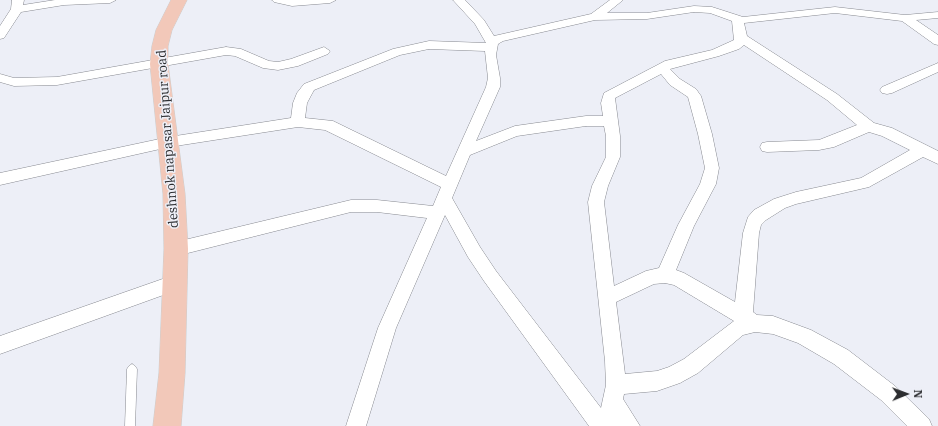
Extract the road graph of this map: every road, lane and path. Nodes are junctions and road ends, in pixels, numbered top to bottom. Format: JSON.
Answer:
{"nodes":[{"id":1,"x":110,"y":0,"type":"edge"},
{"id":2,"x":179,"y":0,"type":"edge"},
{"id":3,"x":278,"y":0,"type":"edge"},
{"id":4,"x":330,"y":0,"type":"edge"},
{"id":5,"x":459,"y":0,"type":"edge"},
{"id":6,"x":617,"y":0,"type":"edge"},
{"id":7,"x":66,"y":1,"type":"edge"},
{"id":8,"x":18,"y":5,"type":"edge"},
{"id":9,"x":708,"y":5,"type":"edge"},
{"id":10,"x":938,"y":15,"type":"edge"},
{"id":11,"x":595,"y":18,"type":"junction"},
{"id":12,"x":905,"y":18,"type":"junction"},
{"id":13,"x":738,"y":20,"type":"junction"},
{"id":14,"x":1,"y":32,"type":"edge"},
{"id":15,"x":741,"y":38,"type":"junction"},
{"id":16,"x":938,"y":41,"type":"edge"},
{"id":17,"x":492,"y":44,"type":"junction"},
{"id":18,"x":324,"y":51,"type":"dead end"},
{"id":19,"x":159,"y":64,"type":"junction"},
{"id":20,"x":662,"y":67,"type":"junction"},
{"id":21,"x":938,"y":67,"type":"edge"},
{"id":22,"x":0,"y":78,"type":"edge"},
{"id":23,"x":887,"y":90,"type":"dead end"},
{"id":24,"x":611,"y":121,"type":"junction"},
{"id":25,"x":298,"y":122,"type":"junction"},
{"id":26,"x":869,"y":127,"type":"junction"},
{"id":27,"x":169,"y":142,"type":"junction"},
{"id":28,"x":767,"y":147,"type":"dead end"},
{"id":29,"x":922,"y":150,"type":"junction"},
{"id":30,"x":464,"y":152,"type":"junction"},
{"id":31,"x":938,"y":158,"type":"edge"},
{"id":32,"x":0,"y":179,"type":"edge"},
{"id":33,"x":444,"y":198,"type":"junction"},
{"id":34,"x":176,"y":249,"type":"junction"},
{"id":35,"x":665,"y":275,"type":"junction"},
{"id":36,"x":174,"y":283,"type":"junction"},
{"id":37,"x":607,"y":298,"type":"junction"},
{"id":38,"x":749,"y":320,"type":"junction"},
{"id":39,"x":0,"y":345,"type":"edge"},
{"id":40,"x":132,"y":369,"type":"dead end"},
{"id":41,"x":615,"y":393,"type":"junction"},
{"id":42,"x":130,"y":426,"type":"edge"},
{"id":43,"x":167,"y":426,"type":"edge"},
{"id":44,"x":356,"y":426,"type":"edge"},
{"id":45,"x":602,"y":426,"type":"edge"},
{"id":46,"x":608,"y":426,"type":"edge"},
{"id":47,"x":630,"y":426,"type":"edge"},
{"id":48,"x":922,"y":426,"type":"edge"}],
"edges":[{"from":1,"to":7,"type":"street"},
{"from":2,"to":19,"type":"main road","name":"deshnok napasar Jaipur road"},
{"from":3,"to":4,"type":"street"},
{"from":5,"to":17,"type":"street"},
{"from":6,"to":11,"type":"street"},
{"from":7,"to":8,"type":"street"},
{"from":8,"to":14,"type":"street"},
{"from":9,"to":11,"type":"street"},
{"from":9,"to":13,"type":"street"},
{"from":10,"to":12,"type":"street"},
{"from":11,"to":17,"type":"street"},
{"from":12,"to":13,"type":"street"},
{"from":12,"to":16,"type":"street"},
{"from":13,"to":15,"type":"street"},
{"from":15,"to":20,"type":"street"},
{"from":15,"to":26,"type":"street"},
{"from":17,"to":25,"type":"street"},
{"from":17,"to":30,"type":"street"},
{"from":18,"to":19,"type":"street"},
{"from":19,"to":22,"type":"street"},
{"from":19,"to":27,"type":"main road","name":"deshnok napasar Jaipur road"},
{"from":20,"to":24,"type":"street"},
{"from":20,"to":35,"type":"street"},
{"from":21,"to":23,"type":"street"},
{"from":24,"to":30,"type":"street"},
{"from":24,"to":37,"type":"street"},
{"from":25,"to":27,"type":"street"},
{"from":25,"to":33,"type":"street"},
{"from":26,"to":28,"type":"street"},
{"from":26,"to":29,"type":"street"},
{"from":27,"to":32,"type":"street"},
{"from":27,"to":34,"type":"main road","name":"deshnok napasar Jaipur road"},
{"from":29,"to":31,"type":"street"},
{"from":29,"to":38,"type":"street"},
{"from":30,"to":33,"type":"street"},
{"from":33,"to":34,"type":"street"},
{"from":33,"to":44,"type":"street"},
{"from":33,"to":45,"type":"street"},
{"from":34,"to":36,"type":"main road","name":"deshnok napasar Jaipur road"},
{"from":35,"to":37,"type":"street"},
{"from":35,"to":38,"type":"street"},
{"from":36,"to":39,"type":"street"},
{"from":36,"to":43,"type":"main road","name":"deshnok napasar Jaipur road"},
{"from":37,"to":41,"type":"street"},
{"from":38,"to":41,"type":"street"},
{"from":38,"to":48,"type":"street"},
{"from":40,"to":42,"type":"lane"},
{"from":41,"to":46,"type":"street"},
{"from":41,"to":47,"type":"street"}]}
